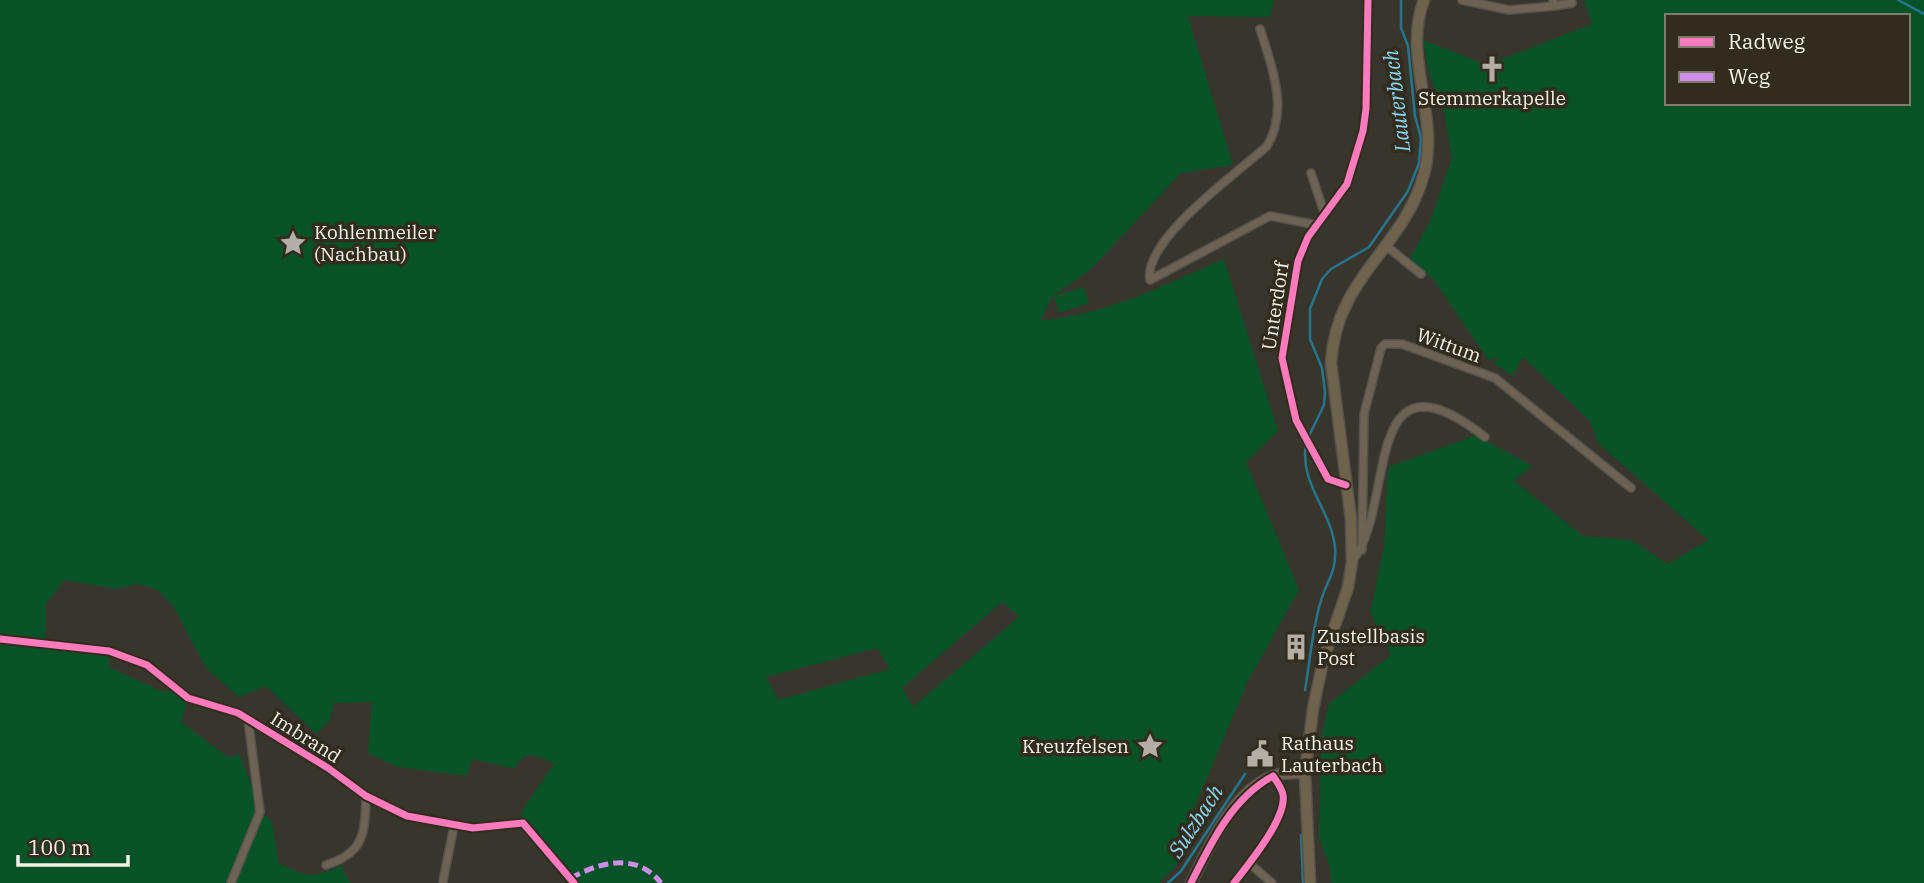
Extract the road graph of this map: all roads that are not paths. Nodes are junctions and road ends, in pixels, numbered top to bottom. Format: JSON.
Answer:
{"nodes":[{"id":1,"x":1368,"y":0,"type":"edge"},
{"id":2,"x":1424,"y":0,"type":"edge"},
{"id":3,"x":1462,"y":0,"type":"edge"},
{"id":4,"x":1553,"y":3,"type":"edge"},
{"id":5,"x":1572,"y":4,"type":"dead end"},
{"id":6,"x":1260,"y":29,"type":"dead end"},
{"id":7,"x":1311,"y":173,"type":"dead end"},
{"id":8,"x":1325,"y":215,"type":"junction"},
{"id":9,"x":1317,"y":225,"type":"junction"},
{"id":10,"x":1385,"y":245,"type":"junction"},
{"id":11,"x":1421,"y":274,"type":"dead end"},
{"id":12,"x":1485,"y":437,"type":"dead end"},
{"id":13,"x":1346,"y":485,"type":"junction"},
{"id":14,"x":1631,"y":488,"type":"dead end"},
{"id":15,"x":1362,"y":550,"type":"junction"},
{"id":16,"x":1352,"y":562,"type":"junction"},
{"id":17,"x":0,"y":639,"type":"edge"},
{"id":18,"x":248,"y":719,"type":"junction"},
{"id":19,"x":1306,"y":773,"type":"junction"},
{"id":20,"x":1273,"y":776,"type":"junction"},
{"id":21,"x":366,"y":796,"type":"junction"},
{"id":22,"x":454,"y":825,"type":"junction"},
{"id":23,"x":1250,"y":864,"type":"junction"},
{"id":24,"x":326,"y":865,"type":"dead end"},
{"id":25,"x":443,"y":881,"type":"dead end"},
{"id":26,"x":231,"y":883,"type":"edge"},
{"id":27,"x":573,"y":883,"type":"edge"},
{"id":28,"x":1191,"y":883,"type":"edge"},
{"id":29,"x":1234,"y":883,"type":"edge"},
{"id":30,"x":1272,"y":883,"type":"edge"},
{"id":31,"x":1310,"y":883,"type":"edge"}],
"edges":[{"from":1,"to":8,"type":"street","name":"Unterdorf"},
{"from":2,"to":10,"type":"main road"},
{"from":3,"to":4,"type":"street"},
{"from":4,"to":5,"type":"street"},
{"from":6,"to":9,"type":"street"},
{"from":7,"to":8,"type":"street"},
{"from":8,"to":9,"type":"street","name":"Unterdorf"},
{"from":9,"to":13,"type":"street","name":"Unterdorf"},
{"from":10,"to":11,"type":"street"},
{"from":10,"to":13,"type":"main road"},
{"from":12,"to":15,"type":"street"},
{"from":13,"to":16,"type":"main road"},
{"from":14,"to":15,"type":"street","name":"Wittum"},
{"from":15,"to":16,"type":"street"},
{"from":16,"to":19,"type":"main road"},
{"from":17,"to":18,"type":"street","name":"Imbrand"},
{"from":18,"to":21,"type":"street","name":"Imbrand"},
{"from":18,"to":26,"type":"street","name":"Imbrand"},
{"from":19,"to":20,"type":"main road"},
{"from":19,"to":31,"type":"main road"},
{"from":20,"to":23,"type":"street"},
{"from":20,"to":28,"type":"main road"},
{"from":21,"to":22,"type":"street","name":"Imbrand"},
{"from":21,"to":24,"type":"street"},
{"from":22,"to":25,"type":"street"},
{"from":22,"to":27,"type":"street","name":"Imbrand"},
{"from":23,"to":29,"type":"street"},
{"from":23,"to":30,"type":"street"}]}
